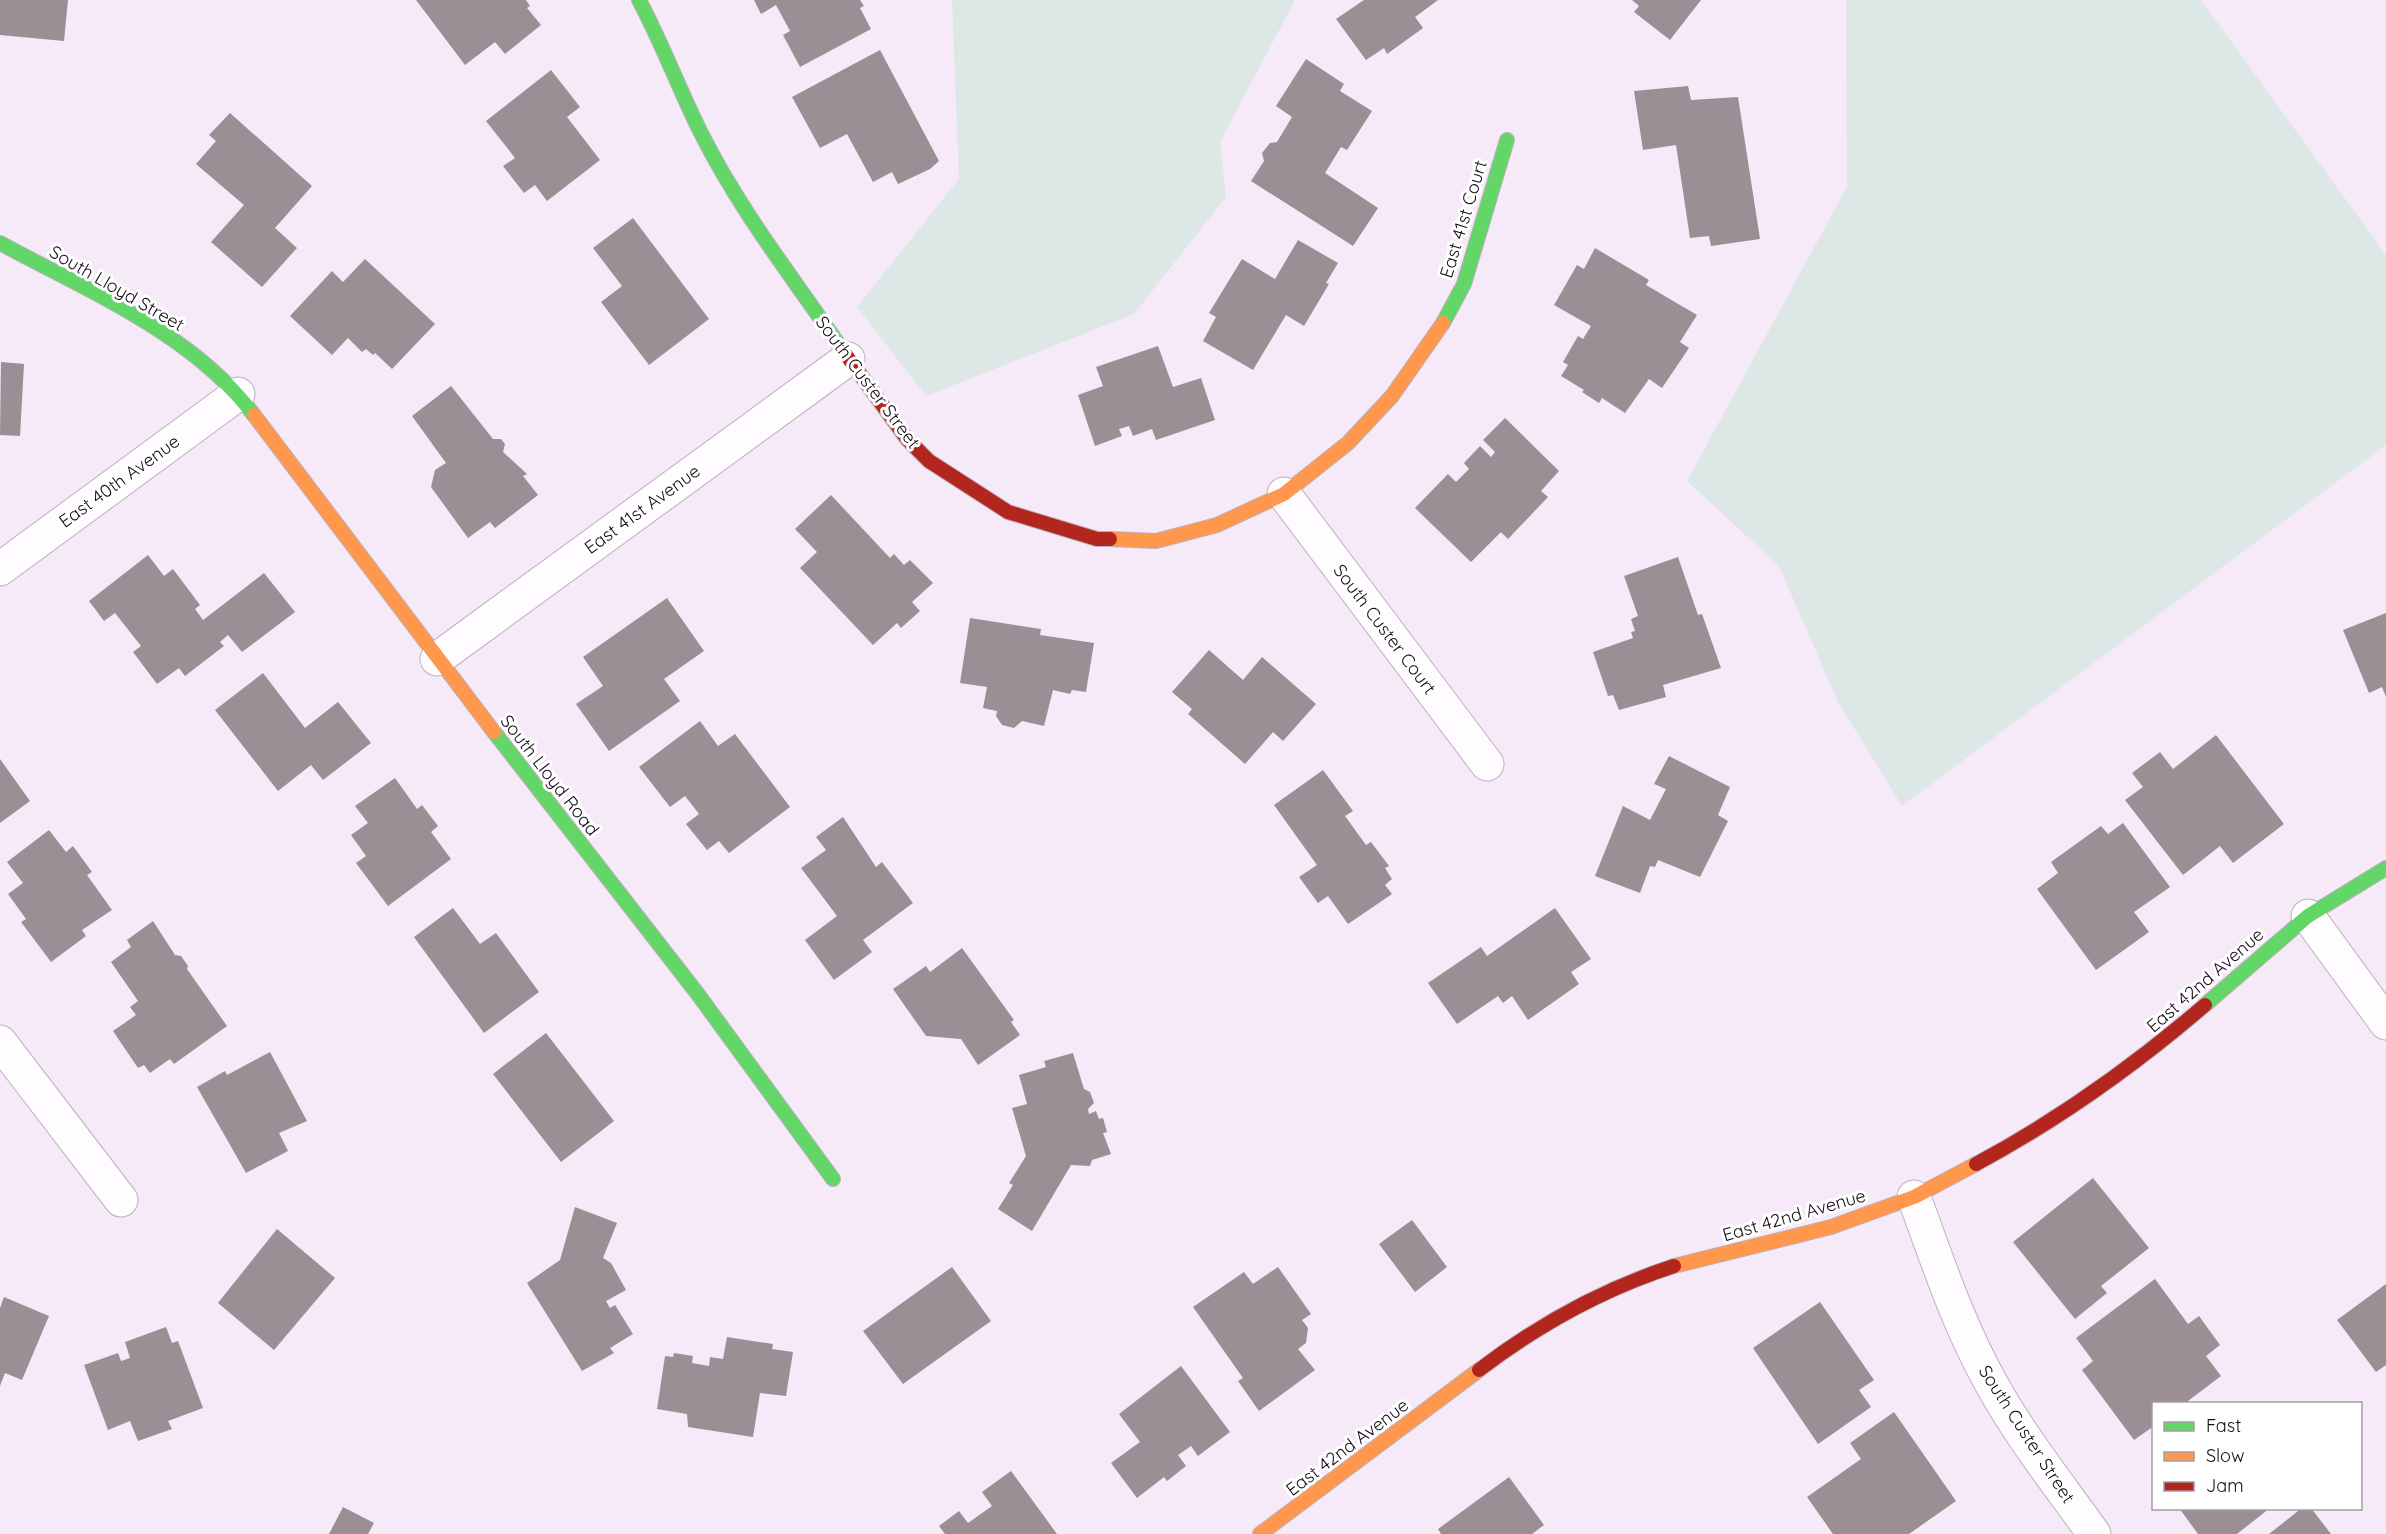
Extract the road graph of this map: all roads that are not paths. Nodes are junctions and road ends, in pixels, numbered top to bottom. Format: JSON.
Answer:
{"nodes":[{"id":1,"x":639,"y":0,"type":"edge"},
{"id":2,"x":1507,"y":140,"type":"dead end"},
{"id":3,"x":0,"y":243,"type":"edge"},
{"id":4,"x":848,"y":359,"type":"junction"},
{"id":5,"x":238,"y":394,"type":"junction"},
{"id":6,"x":1284,"y":494,"type":"junction"},
{"id":7,"x":0,"y":569,"type":"edge"},
{"id":8,"x":437,"y":659,"type":"junction"},
{"id":9,"x":1487,"y":764,"type":"dead end"},
{"id":10,"x":2386,"y":868,"type":"edge"},
{"id":11,"x":2308,"y":916,"type":"junction"},
{"id":12,"x":2386,"y":1023,"type":"edge"},
{"id":13,"x":0,"y":1042,"type":"edge"},
{"id":14,"x":833,"y":1179,"type":"dead end"},
{"id":15,"x":1914,"y":1197,"type":"junction"},
{"id":16,"x":121,"y":1200,"type":"dead end"},
{"id":17,"x":1260,"y":1534,"type":"edge"},
{"id":18,"x":2094,"y":1534,"type":"edge"}],
"edges":[{"from":1,"to":4,"type":"street","name":"South Custer Street"},
{"from":2,"to":6,"type":"street","name":"East 41st Court"},
{"from":3,"to":5,"type":"street","name":"South Lloyd Street"},
{"from":4,"to":6,"type":"street","name":"South Custer Street"},
{"from":4,"to":8,"type":"street","name":"East 41st Avenue"},
{"from":5,"to":7,"type":"street","name":"East 40th Avenue"},
{"from":5,"to":8,"type":"street","name":"South Lloyd Road"},
{"from":6,"to":9,"type":"street","name":"South Custer Court"},
{"from":8,"to":14,"type":"street","name":"South Lloyd Road"},
{"from":10,"to":11,"type":"street","name":"East 42nd Avenue"},
{"from":11,"to":12,"type":"street"},
{"from":11,"to":15,"type":"street","name":"East 42nd Avenue"},
{"from":13,"to":16,"type":"street"},
{"from":15,"to":17,"type":"street","name":"East 42nd Avenue"},
{"from":15,"to":18,"type":"street","name":"South Custer Street"}]}
